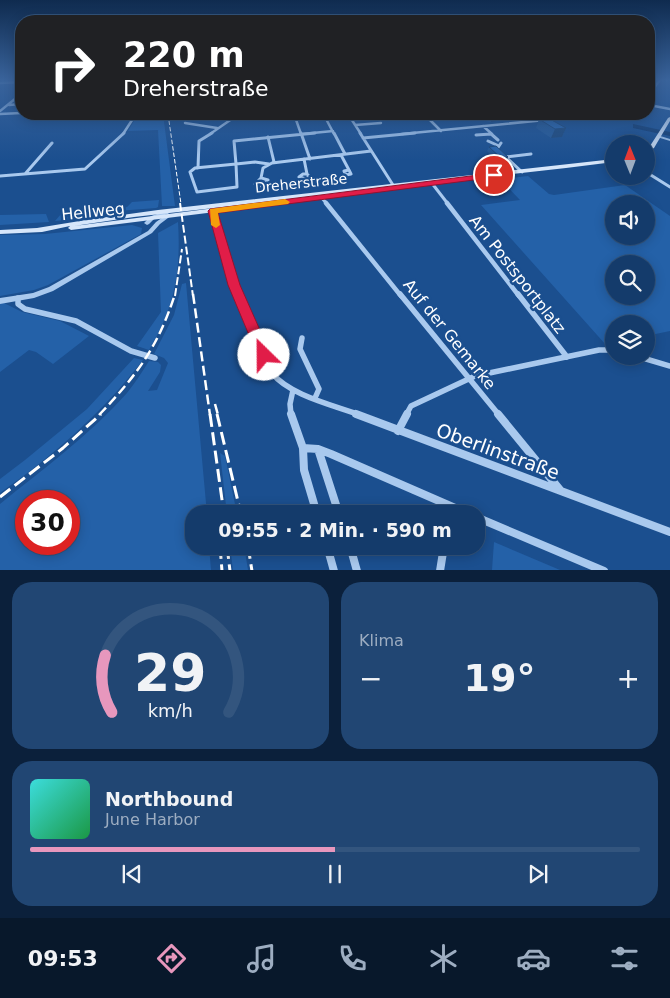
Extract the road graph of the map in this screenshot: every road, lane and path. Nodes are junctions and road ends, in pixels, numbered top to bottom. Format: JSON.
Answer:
{"nodes":[{"id":1,"x":657,"y":107,"type":"edge"},
{"id":2,"x":670,"y":109,"type":"edge"},
{"id":3,"x":0,"y":113,"type":"edge"},
{"id":4,"x":15,"y":113,"type":"edge"},
{"id":5,"x":670,"y":118,"type":"edge"},
{"id":6,"x":132,"y":120,"type":"edge"},
{"id":7,"x":232,"y":120,"type":"edge"},
{"id":8,"x":296,"y":120,"type":"edge"},
{"id":9,"x":327,"y":120,"type":"edge"},
{"id":10,"x":352,"y":120,"type":"edge"},
{"id":11,"x":430,"y":120,"type":"edge"},
{"id":12,"x":550,"y":120,"type":"edge"},
{"id":13,"x":185,"y":123,"type":"dead end"},
{"id":14,"x":381,"y":123,"type":"dead end"},
{"id":15,"x":355,"y":125,"type":"junction"},
{"id":16,"x":483,"y":126,"type":"junction"},
{"id":17,"x":217,"y":128,"type":"junction"},
{"id":18,"x":333,"y":131,"type":"junction"},
{"id":19,"x":441,"y":131,"type":"junction"},
{"id":20,"x":659,"y":133,"type":"junction"},
{"id":21,"x":301,"y":134,"type":"junction"},
{"id":22,"x":491,"y":134,"type":"junction"},
{"id":23,"x":476,"y":135,"type":"dead end"},
{"id":24,"x":268,"y":138,"type":"junction"},
{"id":25,"x":364,"y":138,"type":"junction"},
{"id":26,"x":670,"y":140,"type":"edge"},
{"id":27,"x":488,"y":141,"type":"dead end"},
{"id":28,"x":655,"y":141,"type":"edge"},
{"id":29,"x":52,"y":143,"type":"dead end"},
{"id":30,"x":499,"y":143,"type":"junction"},
{"id":31,"x":371,"y":151,"type":"junction"},
{"id":32,"x":531,"y":154,"type":"dead end"},
{"id":33,"x":343,"y":155,"type":"junction"},
{"id":34,"x":506,"y":157,"type":"junction"},
{"id":35,"x":304,"y":159,"type":"junction"},
{"id":36,"x":310,"y":159,"type":"junction"},
{"id":37,"x":605,"y":161,"type":"edge"},
{"id":38,"x":274,"y":162,"type":"junction"},
{"id":39,"x":235,"y":164,"type":"junction"},
{"id":40,"x":269,"y":164,"type":"junction"},
{"id":41,"x":198,"y":165,"type":"junction"},
{"id":42,"x":349,"y":170,"type":"dead end"},
{"id":43,"x":522,"y":172,"type":"junction"},
{"id":44,"x":25,"y":174,"type":"junction"},
{"id":45,"x":307,"y":174,"type":"dead end"},
{"id":46,"x":0,"y":176,"type":"edge"},
{"id":47,"x":261,"y":178,"type":"dead end"},
{"id":48,"x":655,"y":178,"type":"edge"},
{"id":49,"x":431,"y":182,"type":"junction"},
{"id":50,"x":393,"y":186,"type":"junction"},
{"id":51,"x":670,"y":187,"type":"edge"},
{"id":52,"x":368,"y":191,"type":"junction"},
{"id":53,"x":320,"y":195,"type":"junction"},
{"id":54,"x":191,"y":208,"type":"junction"},
{"id":55,"x":213,"y":208,"type":"junction"},
{"id":56,"x":140,"y":217,"type":"junction"},
{"id":57,"x":152,"y":220,"type":"junction"},
{"id":58,"x":0,"y":232,"type":"edge"},
{"id":59,"x":144,"y":236,"type":"junction"},
{"id":60,"x":18,"y":298,"type":"junction"},
{"id":61,"x":0,"y":300,"type":"edge"},
{"id":62,"x":302,"y":338,"type":"dead end"},
{"id":63,"x":605,"y":349,"type":"edge"},
{"id":64,"x":567,"y":357,"type":"junction"},
{"id":65,"x":155,"y":358,"type":"dead end"},
{"id":66,"x":655,"y":362,"type":"edge"},
{"id":67,"x":670,"y":366,"type":"edge"},
{"id":68,"x":470,"y":379,"type":"junction"},
{"id":69,"x":294,"y":390,"type":"junction"},
{"id":70,"x":315,"y":398,"type":"junction"},
{"id":71,"x":398,"y":431,"type":"junction"},
{"id":72,"x":303,"y":448,"type":"junction"},
{"id":73,"x":318,"y":449,"type":"junction"},
{"id":74,"x":562,"y":492,"type":"junction"},
{"id":75,"x":314,"y":505,"type":"edge"},
{"id":76,"x":336,"y":505,"type":"edge"},
{"id":77,"x":438,"y":505,"type":"edge"},
{"id":78,"x":485,"y":521,"type":"edge"},
{"id":79,"x":670,"y":532,"type":"edge"},
{"id":80,"x":330,"y":555,"type":"edge"},
{"id":81,"x":353,"y":555,"type":"edge"},
{"id":82,"x":442,"y":555,"type":"edge"},
{"id":83,"x":334,"y":570,"type":"edge"},
{"id":84,"x":357,"y":570,"type":"edge"},
{"id":85,"x":440,"y":570,"type":"edge"},
{"id":86,"x":604,"y":570,"type":"edge"}],
"edges":[{"from":1,"to":2,"type":"street"},
{"from":3,"to":4,"type":"street"},
{"from":5,"to":20,"type":"main road"},
{"from":6,"to":44,"type":"street"},
{"from":7,"to":17,"type":"street"},
{"from":8,"to":21,"type":"street"},
{"from":9,"to":18,"type":"street"},
{"from":10,"to":15,"type":"street"},
{"from":11,"to":19,"type":"street"},
{"from":12,"to":16,"type":"street"},
{"from":13,"to":17,"type":"street"},
{"from":14,"to":15,"type":"street"},
{"from":15,"to":25,"type":"street"},
{"from":16,"to":19,"type":"street"},
{"from":16,"to":22,"type":"street"},
{"from":17,"to":41,"type":"street"},
{"from":18,"to":21,"type":"street"},
{"from":18,"to":33,"type":"street"},
{"from":19,"to":25,"type":"street"},
{"from":20,"to":26,"type":"street"},
{"from":20,"to":28,"type":"main road"},
{"from":21,"to":24,"type":"street"},
{"from":21,"to":36,"type":"street"},
{"from":22,"to":23,"type":"street"},
{"from":22,"to":30,"type":"street"},
{"from":24,"to":38,"type":"street"},
{"from":24,"to":39,"type":"street"},
{"from":25,"to":31,"type":"street"},
{"from":27,"to":30,"type":"street"},
{"from":29,"to":44,"type":"street"},
{"from":30,"to":34,"type":"street"},
{"from":31,"to":33,"type":"street"},
{"from":31,"to":50,"type":"street"},
{"from":32,"to":34,"type":"street"},
{"from":33,"to":36,"type":"street"},
{"from":33,"to":42,"type":"street"},
{"from":34,"to":43,"type":"street"},
{"from":35,"to":36,"type":"street"},
{"from":35,"to":38,"type":"street"},
{"from":35,"to":45,"type":"street"},
{"from":37,"to":43,"type":"main road","name":"Dreherstraße"},
{"from":38,"to":40,"type":"street"},
{"from":39,"to":40,"type":"street"},
{"from":39,"to":41,"type":"street"},
{"from":39,"to":41,"type":"street"},
{"from":40,"to":47,"type":"street"},
{"from":43,"to":49,"type":"main road","name":"Dreherstraße"},
{"from":44,"to":46,"type":"street"},
{"from":48,"to":51,"type":"street"},
{"from":49,"to":50,"type":"main road","name":"Dreherstraße"},
{"from":49,"to":52,"type":"main road","name":"Dreherstraße"},
{"from":49,"to":64,"type":"street","name":"Am Postsportplatz"},
{"from":50,"to":52,"type":"street","name":"Dreherstraße"},
{"from":50,"to":53,"type":"main road","name":"Dreherstraße"},
{"from":52,"to":53,"type":"main road","name":"Dreherstraße"},
{"from":53,"to":55,"type":"main road","name":"Dreherstraße"},
{"from":53,"to":68,"type":"street","name":"Auf der Gemarke"},
{"from":54,"to":55,"type":"main road","name":"Hellweg"},
{"from":54,"to":56,"type":"main road","name":"Hellweg"},
{"from":54,"to":57,"type":"street","name":"Hellweg"},
{"from":55,"to":57,"type":"main road","name":"Hellweg"},
{"from":55,"to":69,"type":"street","name":"Oberlinstraße"},
{"from":56,"to":57,"type":"main road","name":"Hellweg"},
{"from":56,"to":58,"type":"main road","name":"Hellweg"},
{"from":57,"to":59,"type":"street"},
{"from":57,"to":59,"type":"street"},
{"from":59,"to":60,"type":"street"},
{"from":60,"to":61,"type":"street"},
{"from":60,"to":65,"type":"street"},
{"from":62,"to":70,"type":"street"},
{"from":63,"to":64,"type":"street"},
{"from":64,"to":68,"type":"street"},
{"from":66,"to":67,"type":"street"},
{"from":68,"to":71,"type":"street"},
{"from":68,"to":74,"type":"street","name":"Auf der Gemarke"},
{"from":69,"to":70,"type":"street","name":"Oberlinstraße"},
{"from":69,"to":72,"type":"street"},
{"from":70,"to":71,"type":"street","name":"Oberlinstraße"},
{"from":71,"to":74,"type":"street","name":"Oberlinstraße"},
{"from":72,"to":73,"type":"street"},
{"from":72,"to":75,"type":"street"},
{"from":73,"to":76,"type":"street"},
{"from":73,"to":77,"type":"street"},
{"from":74,"to":79,"type":"street","name":"Oberlinstraße"},
{"from":78,"to":86,"type":"street"},
{"from":80,"to":83,"type":"street"},
{"from":81,"to":84,"type":"street"},
{"from":82,"to":85,"type":"street"}]}
